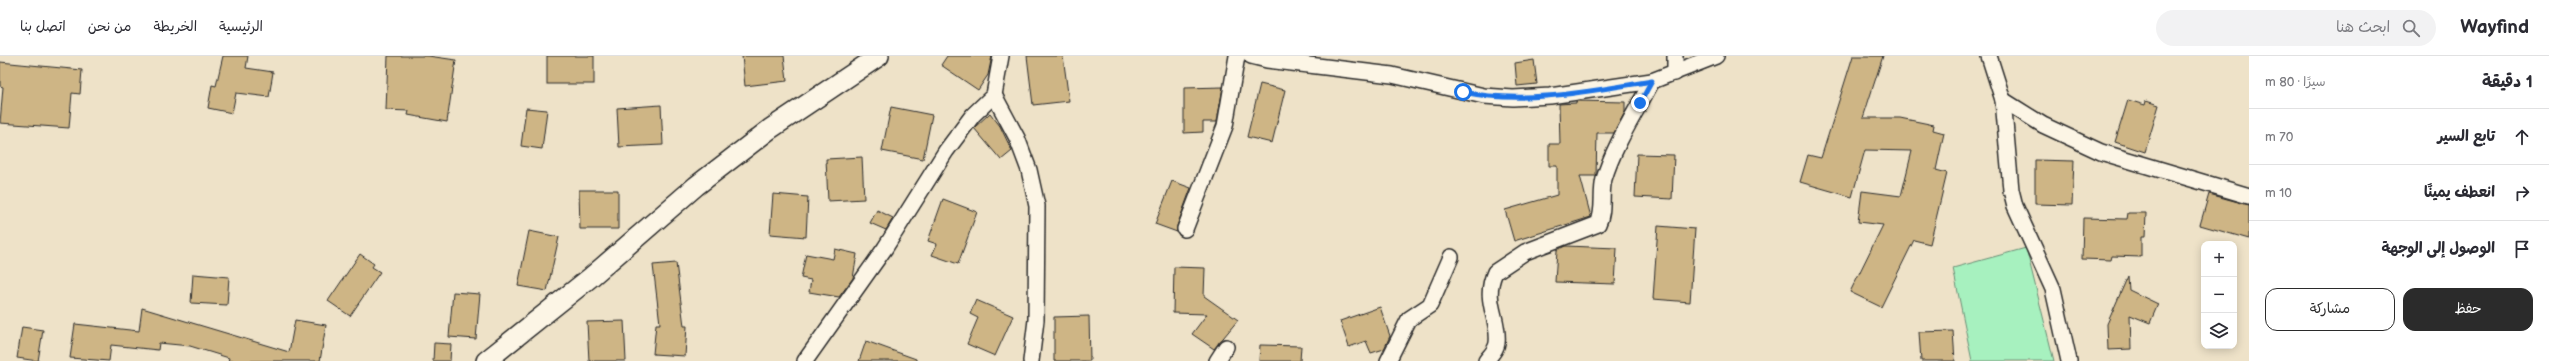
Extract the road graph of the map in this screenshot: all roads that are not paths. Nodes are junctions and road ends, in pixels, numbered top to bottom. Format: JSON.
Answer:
{"nodes":[{"id":1,"x":879,"y":56,"type":"edge"},
{"id":2,"x":1001,"y":56,"type":"edge"},
{"id":3,"x":1237,"y":56,"type":"edge"},
{"id":4,"x":1251,"y":56,"type":"edge"},
{"id":5,"x":1675,"y":56,"type":"edge"},
{"id":6,"x":1716,"y":56,"type":"edge"},
{"id":7,"x":1989,"y":56,"type":"edge"},
{"id":8,"x":1675,"y":73,"type":"junction"},
{"id":9,"x":1652,"y":81,"type":"junction"},
{"id":10,"x":994,"y":95,"type":"junction"},
{"id":11,"x":2003,"y":100,"type":"junction"},
{"id":12,"x":2249,"y":196,"type":"edge"},
{"id":13,"x":1185,"y":229,"type":"dead end"},
{"id":14,"x":1451,"y":256,"type":"dead end"},
{"id":15,"x":1226,"y":347,"type":"dead end"},
{"id":16,"x":486,"y":361,"type":"edge"},
{"id":17,"x":805,"y":361,"type":"edge"},
{"id":18,"x":1030,"y":361,"type":"edge"},
{"id":19,"x":1217,"y":361,"type":"edge"},
{"id":20,"x":1388,"y":361,"type":"edge"},
{"id":21,"x":1486,"y":361,"type":"edge"},
{"id":22,"x":2070,"y":361,"type":"edge"}],
"edges":[{"from":1,"to":16,"type":"street"},
{"from":2,"to":10,"type":"street"},
{"from":3,"to":13,"type":"street"},
{"from":4,"to":9,"type":"street"},
{"from":5,"to":8,"type":"street"},
{"from":6,"to":8,"type":"street"},
{"from":7,"to":11,"type":"street"},
{"from":8,"to":9,"type":"street"},
{"from":9,"to":21,"type":"street"},
{"from":10,"to":17,"type":"street"},
{"from":10,"to":18,"type":"street"},
{"from":11,"to":12,"type":"street"},
{"from":11,"to":22,"type":"street"},
{"from":14,"to":20,"type":"street"},
{"from":15,"to":19,"type":"street"}]}
